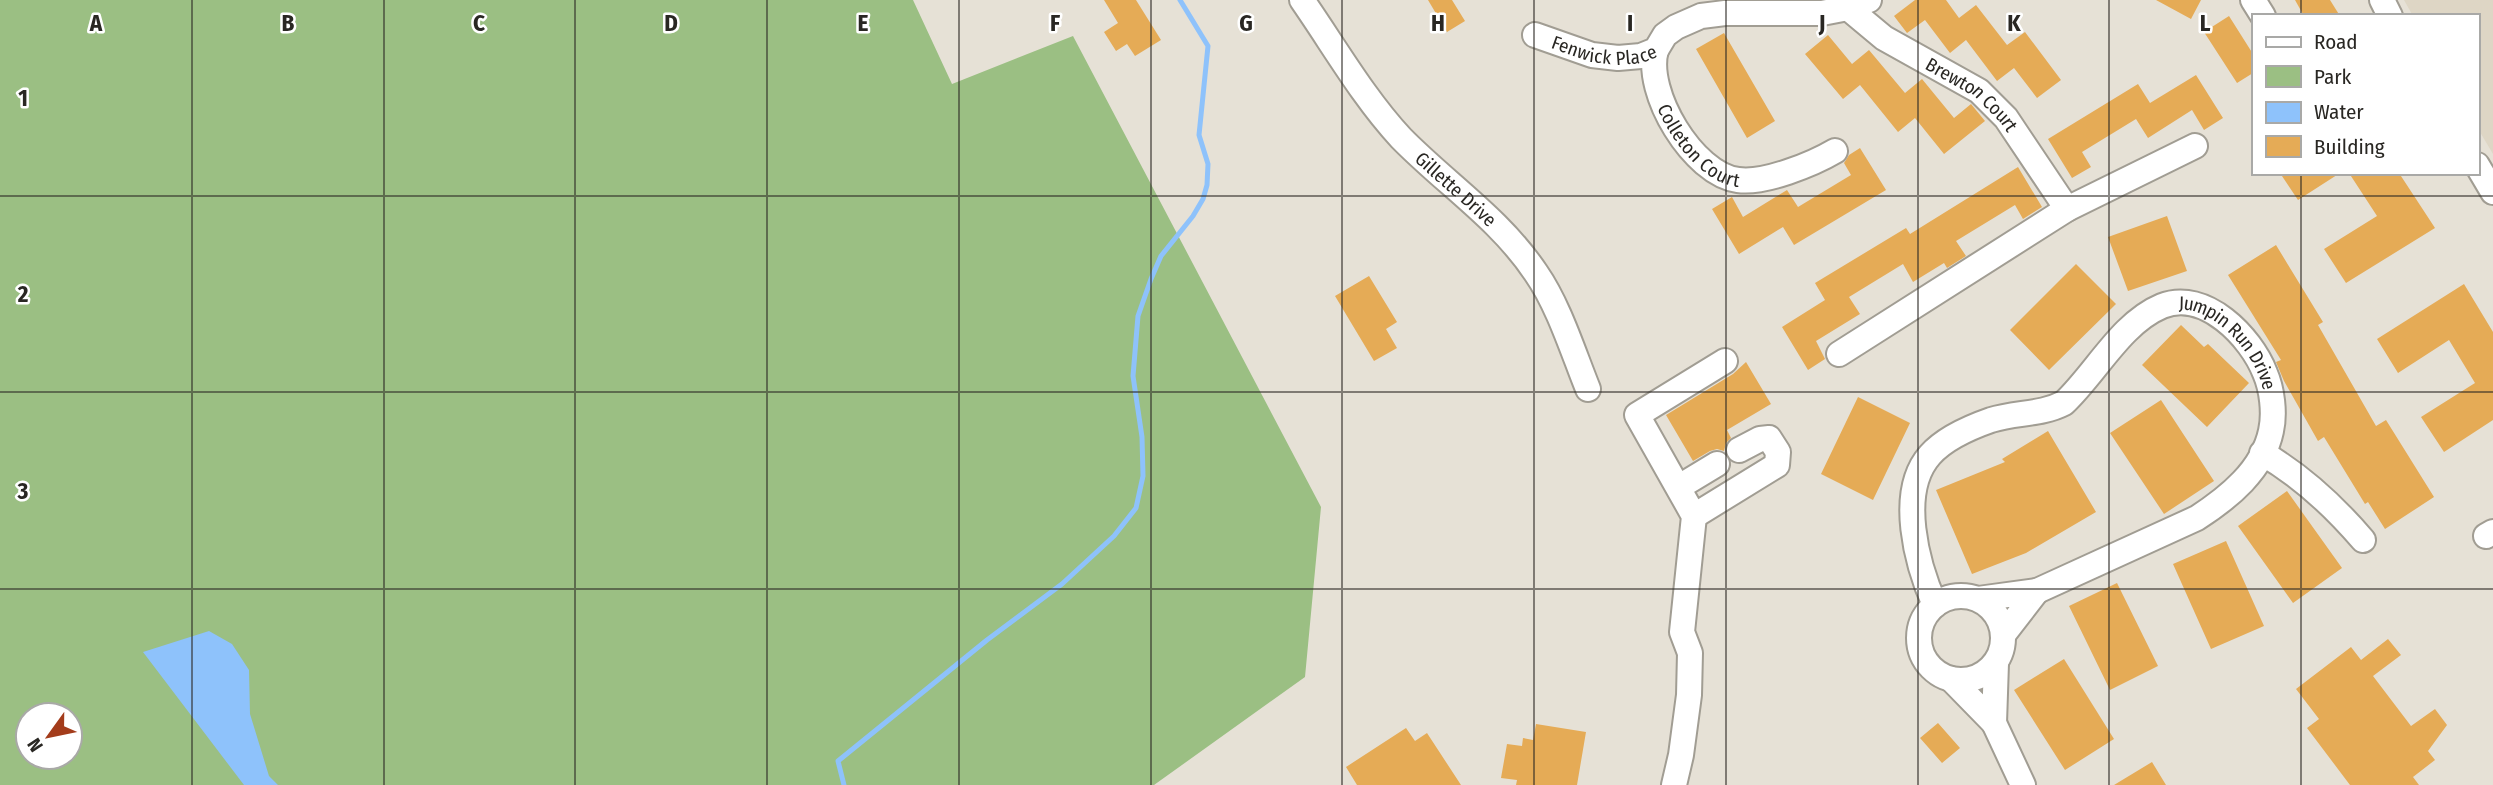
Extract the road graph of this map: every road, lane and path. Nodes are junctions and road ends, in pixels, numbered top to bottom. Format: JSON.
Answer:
{"nodes":[{"id":1,"x":1302,"y":0,"type":"edge"},
{"id":2,"x":1858,"y":4,"type":"edge"},
{"id":3,"x":1535,"y":35,"type":"dead end"},
{"id":4,"x":1656,"y":50,"type":"junction"},
{"id":5,"x":2195,"y":146,"type":"dead end"},
{"id":6,"x":1835,"y":151,"type":"dead end"},
{"id":7,"x":2479,"y":168,"type":"edge"},
{"id":8,"x":2493,"y":192,"type":"edge"},
{"id":9,"x":2067,"y":209,"type":"junction"},
{"id":10,"x":1839,"y":354,"type":"dead end"},
{"id":11,"x":1725,"y":361,"type":"dead end"},
{"id":12,"x":1588,"y":389,"type":"dead end"},
{"id":13,"x":1739,"y":450,"type":"dead end"},
{"id":14,"x":2262,"y":453,"type":"junction"},
{"id":15,"x":1717,"y":464,"type":"dead end"},
{"id":16,"x":1679,"y":487,"type":"junction"},
{"id":17,"x":1694,"y":516,"type":"junction"},
{"id":18,"x":2363,"y":540,"type":"dead end"},
{"id":19,"x":2037,"y":591,"type":"junction"},
{"id":20,"x":1978,"y":599,"type":"junction"},
{"id":21,"x":1936,"y":605,"type":"junction"},
{"id":22,"x":2003,"y":635,"type":"junction"},
{"id":23,"x":1996,"y":663,"type":"junction"},
{"id":24,"x":1951,"y":679,"type":"junction"},
{"id":25,"x":1994,"y":723,"type":"junction"},
{"id":26,"x":1674,"y":785,"type":"edge"},
{"id":27,"x":2023,"y":785,"type":"edge"}],
"edges":[{"from":1,"to":12,"type":"street","name":"Gillette Drive"},
{"from":2,"to":4,"type":"street","name":"Fenwick Place"},
{"from":2,"to":9,"type":"street","name":"Brewton Court"},
{"from":3,"to":4,"type":"street","name":"Fenwick Place"},
{"from":4,"to":6,"type":"street","name":"Colleton Court"},
{"from":5,"to":9,"type":"street"},
{"from":7,"to":8,"type":"street"},
{"from":9,"to":10,"type":"street"},
{"from":11,"to":16,"type":"street"},
{"from":13,"to":17,"type":"street"},
{"from":14,"to":18,"type":"street"},
{"from":14,"to":19,"type":"street","name":"Jumpin Run Drive"},
{"from":14,"to":21,"type":"street","name":"Jumpin Run Drive"},
{"from":15,"to":16,"type":"street"},
{"from":16,"to":17,"type":"street"},
{"from":17,"to":26,"type":"street"},
{"from":19,"to":20,"type":"street","name":"Jumpin Run Drive"},
{"from":19,"to":22,"type":"street","name":"Jumpin Run Drive"},
{"from":20,"to":21,"type":"street","name":"Jumpin Run Drive"},
{"from":20,"to":22,"type":"street"},
{"from":21,"to":24,"type":"street","name":"Jumpin Run Drive"},
{"from":22,"to":23,"type":"street","name":"Jumpin Run Drive"},
{"from":23,"to":24,"type":"street"},
{"from":23,"to":25,"type":"street","name":"Jumpin Run Drive"},
{"from":24,"to":25,"type":"street","name":"Jumpin Run Drive"},
{"from":25,"to":27,"type":"street","name":"Jumpin Run Drive"}]}
